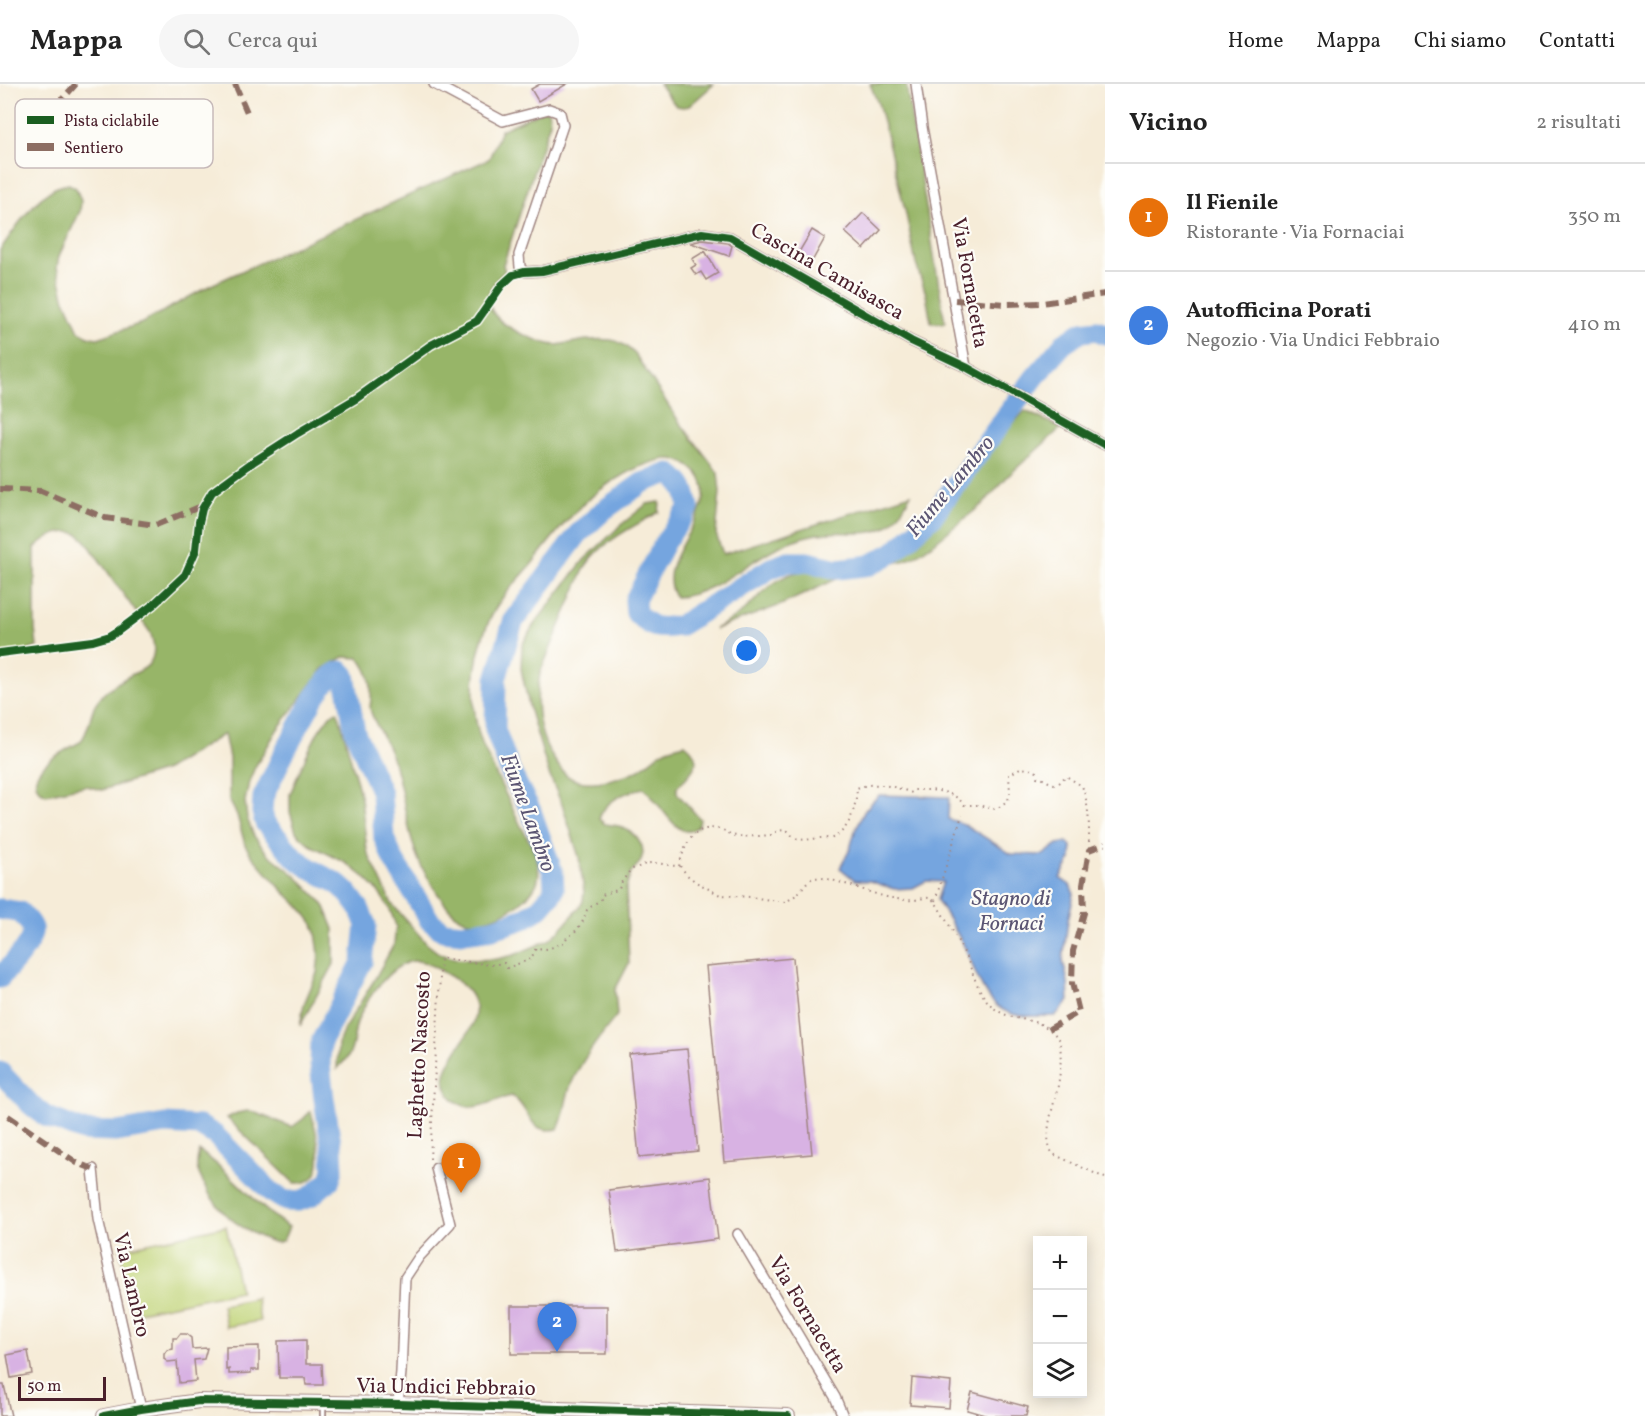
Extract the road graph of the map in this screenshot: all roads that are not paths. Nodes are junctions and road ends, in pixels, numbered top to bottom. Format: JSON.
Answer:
{"nodes":[{"id":1,"x":434,"y":84,"type":"edge"},
{"id":2,"x":916,"y":84,"type":"edge"},
{"id":3,"x":966,"y":367,"type":"junction"},
{"id":4,"x":1105,"y":445,"type":"edge"},
{"id":5,"x":436,"y":1168,"type":"dead end"},
{"id":6,"x":93,"y":1169,"type":"dead end"},
{"id":7,"x":738,"y":1234,"type":"dead end"},
{"id":8,"x":398,"y":1404,"type":"junction"},
{"id":9,"x":141,"y":1409,"type":"junction"},
{"id":10,"x":323,"y":1410,"type":"edge"},
{"id":11,"x":491,"y":1411,"type":"edge"},
{"id":12,"x":668,"y":1414,"type":"edge"},
{"id":13,"x":104,"y":1416,"type":"edge"},
{"id":14,"x":788,"y":1416,"type":"edge"},
{"id":15,"x":843,"y":1416,"type":"edge"}],
"edges":[{"from":1,"to":3,"type":"street","name":"Cascina Camisasca"},
{"from":2,"to":3,"type":"street","name":"Via Fornacetta"},
{"from":3,"to":4,"type":"street","name":"Via Fornacetta"},
{"from":5,"to":8,"type":"street"},
{"from":6,"to":9,"type":"street","name":"Via Lambro"},
{"from":7,"to":15,"type":"street","name":"Via Fornacetta"},
{"from":8,"to":10,"type":"street","name":"Via Undici Febbraio"},
{"from":8,"to":11,"type":"street","name":"Via Undici Febbraio"},
{"from":9,"to":10,"type":"street","name":"Via Undici Febbraio"},
{"from":9,"to":13,"type":"street","name":"Via Undici Febbraio"},
{"from":11,"to":12,"type":"street","name":"Via Undici Febbraio"},
{"from":12,"to":14,"type":"street","name":"Via Undici Febbraio"}]}
